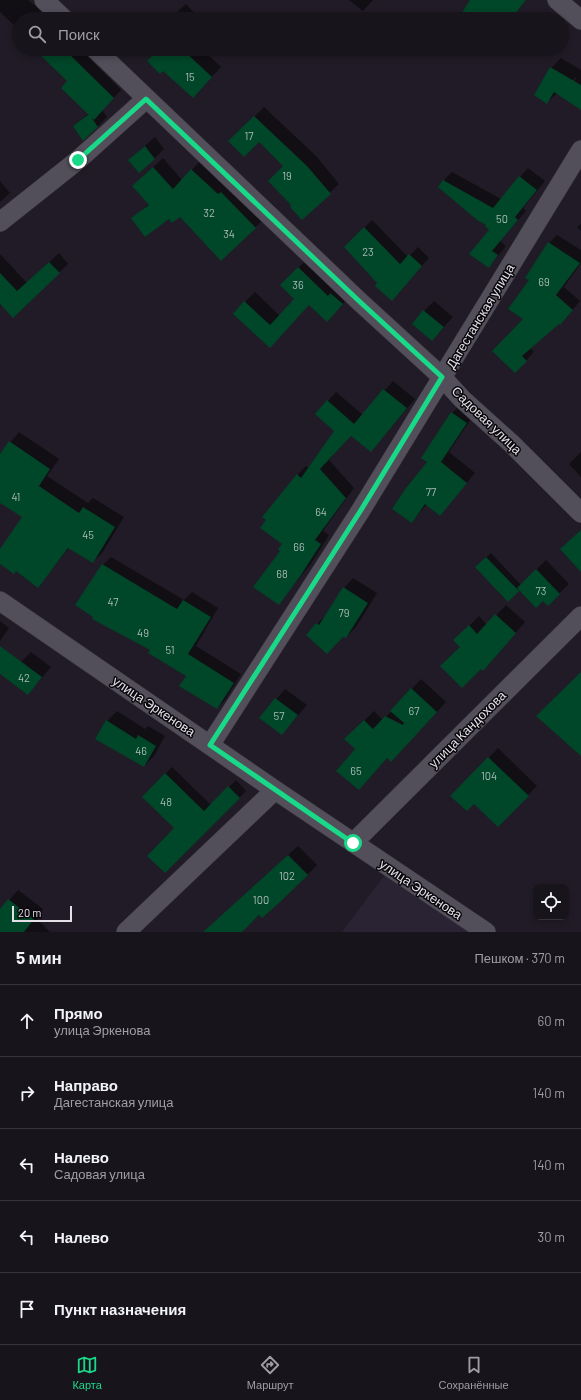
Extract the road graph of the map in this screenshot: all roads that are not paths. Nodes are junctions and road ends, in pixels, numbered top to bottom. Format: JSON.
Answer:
{"nodes":[{"id":1,"x":44,"y":0,"type":"edge"},
{"id":2,"x":557,"y":0,"type":"edge"},
{"id":3,"x":57,"y":12,"type":"edge"},
{"id":4,"x":581,"y":20,"type":"edge"},
{"id":5,"x":102,"y":56,"type":"edge"},
{"id":6,"x":146,"y":99,"type":"junction"},
{"id":7,"x":581,"y":150,"type":"edge"},
{"id":8,"x":0,"y":222,"type":"edge"},
{"id":9,"x":442,"y":377,"type":"junction"},
{"id":10,"x":581,"y":513,"type":"edge"},
{"id":11,"x":0,"y":601,"type":"edge"},
{"id":12,"x":581,"y":616,"type":"edge"},
{"id":13,"x":210,"y":745,"type":"junction"},
{"id":14,"x":275,"y":790,"type":"junction"},
{"id":15,"x":353,"y":843,"type":"junction"},
{"id":16,"x":126,"y":932,"type":"edge"},
{"id":17,"x":486,"y":932,"type":"edge"}],
"edges":[{"from":1,"to":3,"type":"street"},
{"from":2,"to":4,"type":"street"},
{"from":5,"to":6,"type":"street","name":"Садовая улица"},
{"from":6,"to":8,"type":"street"},
{"from":6,"to":9,"type":"street","name":"Садовая улица"},
{"from":7,"to":9,"type":"street","name":"Дагестанская улица"},
{"from":9,"to":10,"type":"street","name":"Садовая улица"},
{"from":9,"to":13,"type":"street","name":"Дагестанская улица"},
{"from":11,"to":13,"type":"street","name":"улица Эркенова"},
{"from":12,"to":15,"type":"street","name":"улица Кандохова"},
{"from":13,"to":14,"type":"street","name":"улица Эркенова"},
{"from":14,"to":15,"type":"street","name":"улица Эркенова"},
{"from":14,"to":16,"type":"street"},
{"from":15,"to":17,"type":"street","name":"улица Эркенова"}]}
